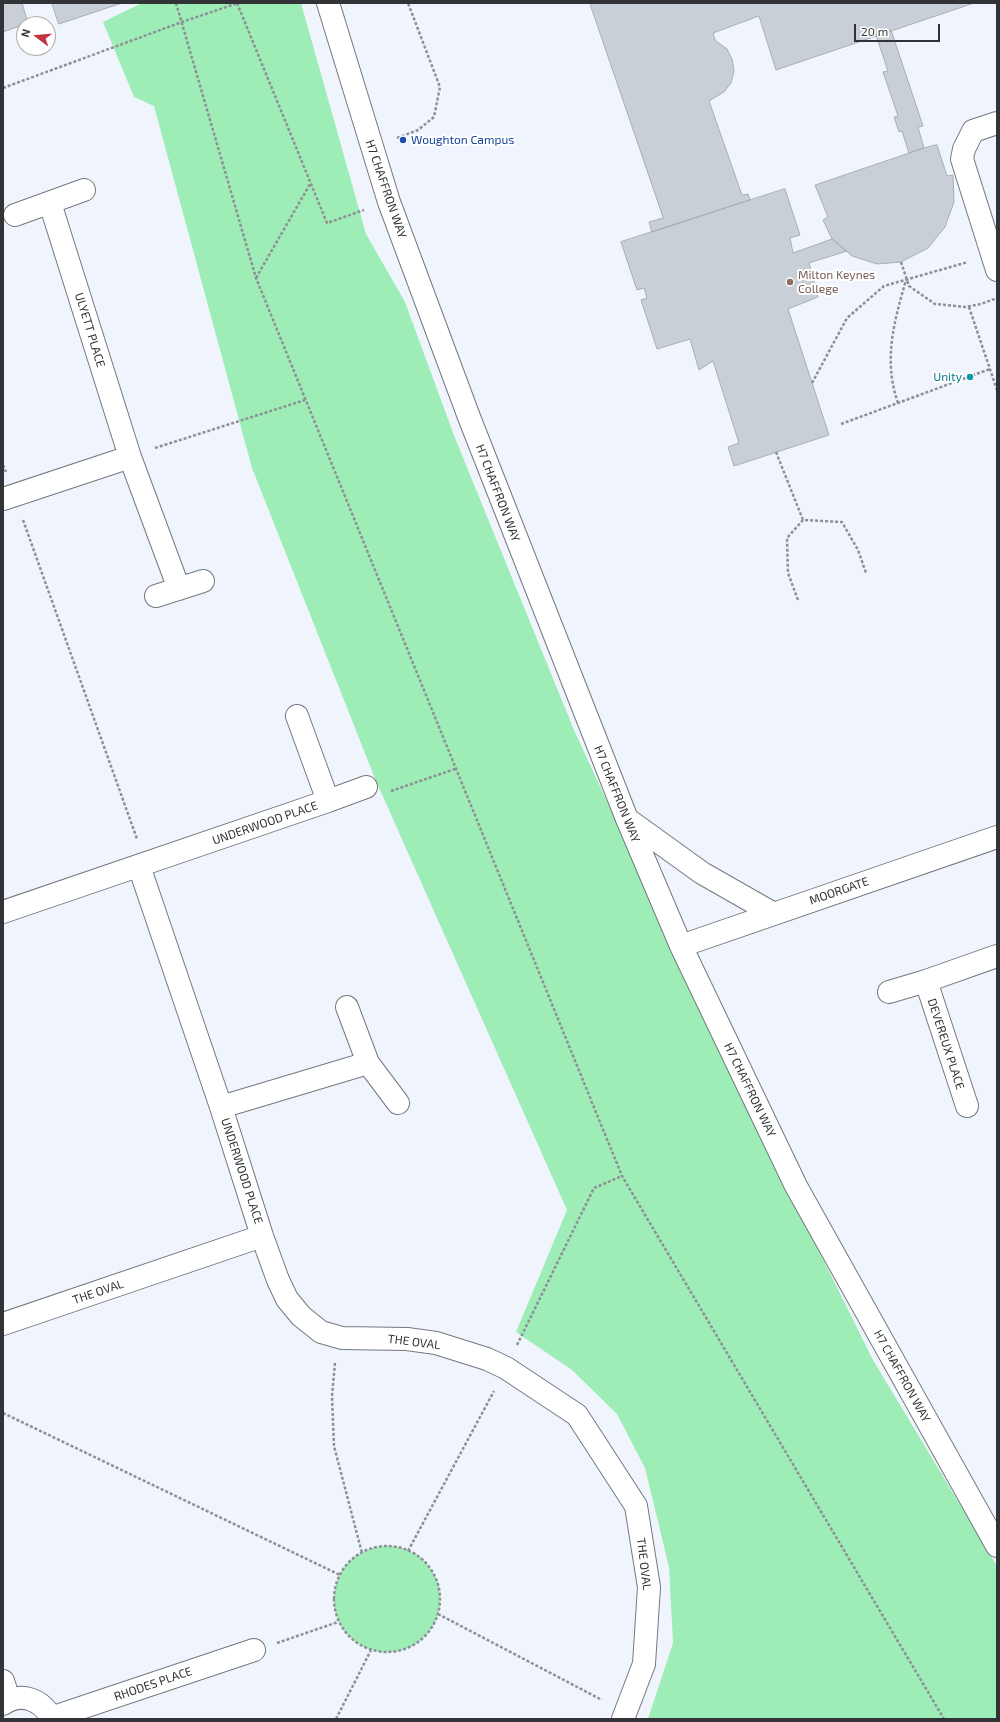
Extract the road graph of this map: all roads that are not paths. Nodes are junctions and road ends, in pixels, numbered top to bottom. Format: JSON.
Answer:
{"nodes":[{"id":1,"x":328,"y":3,"type":"edge"},
{"id":2,"x":997,"y":123,"type":"edge"},
{"id":3,"x":84,"y":190,"type":"dead end"},
{"id":4,"x":50,"y":203,"type":"junction"},
{"id":5,"x":15,"y":215,"type":"dead end"},
{"id":6,"x":993,"y":249,"type":"edge"},
{"id":7,"x":130,"y":456,"type":"junction"},
{"id":8,"x":8,"y":497,"type":"edge"},
{"id":9,"x":203,"y":581,"type":"dead end"},
{"id":10,"x":179,"y":589,"type":"junction"},
{"id":11,"x":156,"y":596,"type":"dead end"},
{"id":12,"x":297,"y":716,"type":"dead end"},
{"id":13,"x":366,"y":787,"type":"dead end"},
{"id":14,"x":328,"y":802,"type":"junction"},
{"id":15,"x":627,"y":819,"type":"junction"},
{"id":16,"x":997,"y":837,"type":"edge"},
{"id":17,"x":139,"y":866,"type":"junction"},
{"id":18,"x":3,"y":912,"type":"edge"},
{"id":19,"x":774,"y":914,"type":"junction"},
{"id":20,"x":681,"y":946,"type":"junction"},
{"id":21,"x":997,"y":956,"type":"edge"},
{"id":22,"x":926,"y":981,"type":"junction"},
{"id":23,"x":889,"y":992,"type":"dead end"},
{"id":24,"x":347,"y":1007,"type":"dead end"},
{"id":25,"x":368,"y":1063,"type":"junction"},
{"id":26,"x":398,"y":1103,"type":"dead end"},
{"id":27,"x":967,"y":1106,"type":"dead end"},
{"id":28,"x":221,"y":1107,"type":"junction"},
{"id":29,"x":262,"y":1236,"type":"junction"},
{"id":30,"x":3,"y":1324,"type":"edge"},
{"id":31,"x":997,"y":1546,"type":"edge"},
{"id":32,"x":254,"y":1650,"type":"road end"},
{"id":33,"x":5,"y":1695,"type":"edge"},
{"id":34,"x":625,"y":1716,"type":"edge"},
{"id":35,"x":52,"y":1719,"type":"edge"}],
"edges":[{"from":1,"to":15,"type":"street","name":"H7 CHAFFRON WAY"},
{"from":2,"to":6,"type":"street"},
{"from":3,"to":4,"type":"street"},
{"from":4,"to":5,"type":"street"},
{"from":4,"to":7,"type":"street","name":"ULYETT PLACE"},
{"from":7,"to":8,"type":"street"},
{"from":7,"to":10,"type":"street","name":"ULYETT PLACE"},
{"from":9,"to":10,"type":"street"},
{"from":10,"to":11,"type":"street"},
{"from":12,"to":14,"type":"street","name":"UNDERWOOD PLACE"},
{"from":13,"to":14,"type":"street"},
{"from":14,"to":17,"type":"street","name":"UNDERWOOD PLACE"},
{"from":15,"to":19,"type":"street"},
{"from":15,"to":20,"type":"street","name":"H7 CHAFFRON WAY"},
{"from":16,"to":19,"type":"street","name":"MOORGATE"},
{"from":17,"to":18,"type":"street","name":"UNDERWOOD PLACE"},
{"from":17,"to":28,"type":"street","name":"UNDERWOOD PLACE"},
{"from":19,"to":20,"type":"street","name":"MOORGATE"},
{"from":20,"to":31,"type":"street","name":"H7 CHAFFRON WAY"},
{"from":21,"to":22,"type":"street"},
{"from":22,"to":23,"type":"street"},
{"from":22,"to":27,"type":"street","name":"DEVEREUX PLACE"},
{"from":24,"to":25,"type":"street"},
{"from":25,"to":26,"type":"street"},
{"from":25,"to":28,"type":"street","name":"UNDERWOOD PLACE"},
{"from":28,"to":29,"type":"street","name":"UNDERWOOD PLACE"},
{"from":29,"to":30,"type":"street","name":"THE OVAL"},
{"from":29,"to":34,"type":"street","name":"THE OVAL"},
{"from":32,"to":35,"type":"street","name":"RHODES PLACE"},
{"from":33,"to":35,"type":"street"}]}
